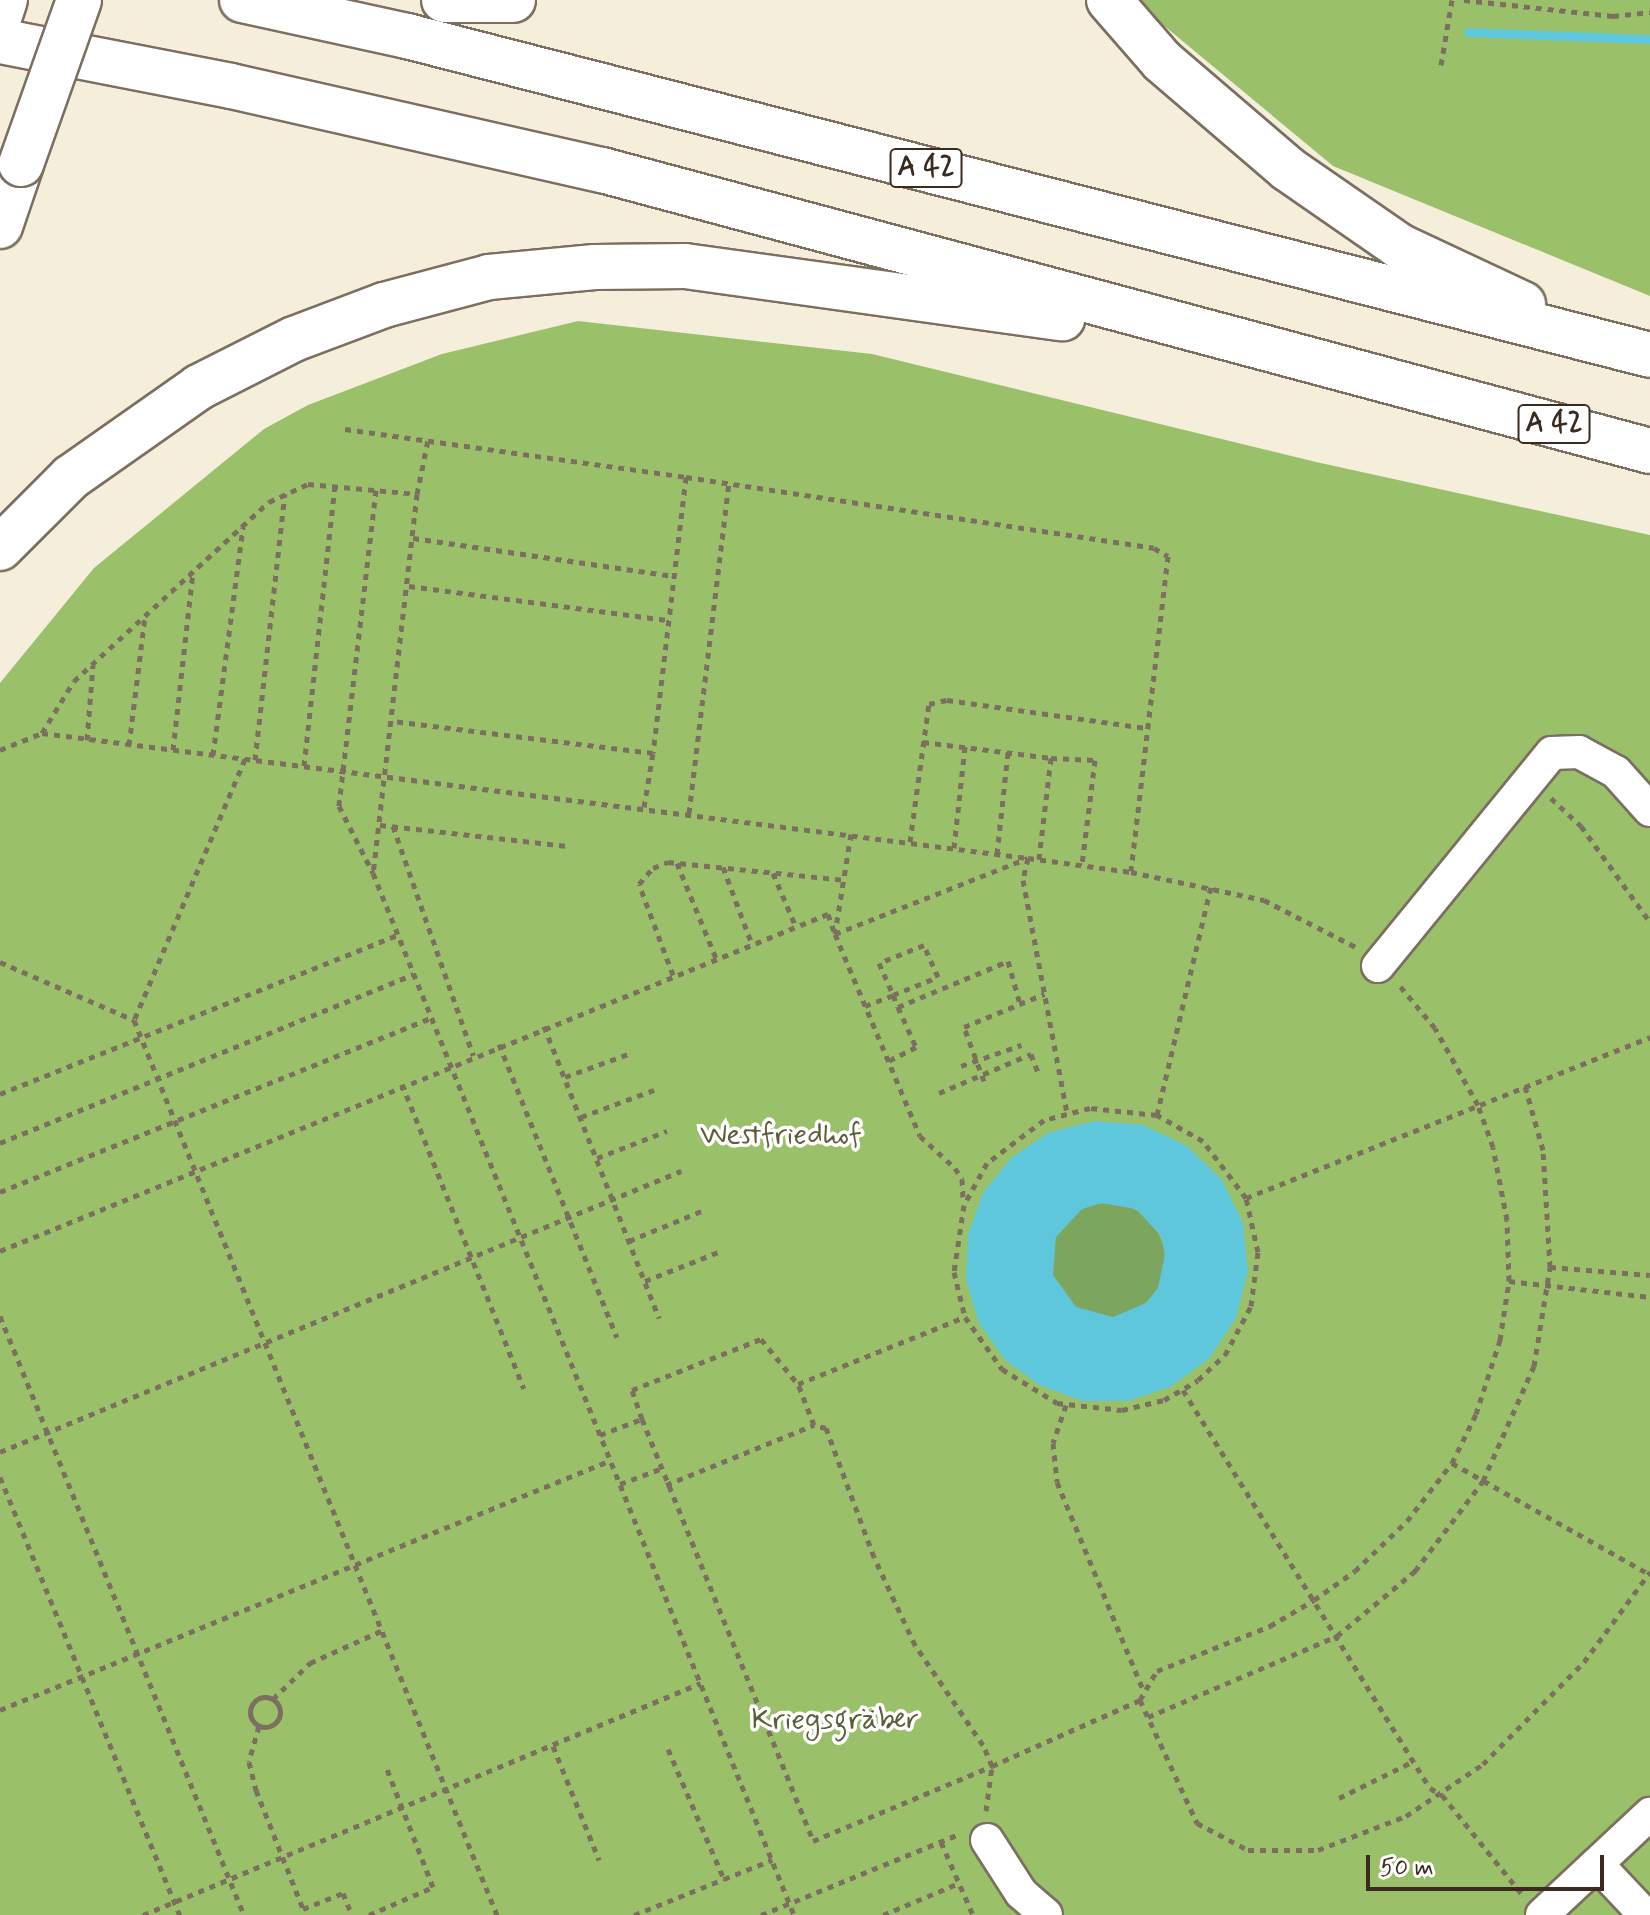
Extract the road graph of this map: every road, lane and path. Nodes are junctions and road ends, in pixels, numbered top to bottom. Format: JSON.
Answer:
{"nodes":[{"id":1,"x":5,"y":0,"type":"edge"},
{"id":2,"x":79,"y":0,"type":"edge"},
{"id":3,"x":242,"y":0,"type":"edge"},
{"id":4,"x":444,"y":0,"type":"edge"},
{"id":5,"x":513,"y":0,"type":"edge"},
{"id":6,"x":1109,"y":0,"type":"edge"},
{"id":7,"x":1452,"y":0,"type":"edge"},
{"id":8,"x":1464,"y":0,"type":"edge"},
{"id":9,"x":1650,"y":12,"type":"edge"},
{"id":10,"x":0,"y":15,"type":"edge"},
{"id":11,"x":0,"y":41,"type":"edge"},
{"id":12,"x":1441,"y":65,"type":"dead end"},
{"id":13,"x":0,"y":226,"type":"edge"},
{"id":14,"x":1608,"y":344,"type":"junction"},
{"id":15,"x":1265,"y":348,"type":"junction"},
{"id":16,"x":1650,"y":355,"type":"edge"},
{"id":17,"x":345,"y":429,"type":"dead end"},
{"id":18,"x":428,"y":440,"type":"junction"},
{"id":19,"x":1650,"y":451,"type":"edge"},
{"id":20,"x":686,"y":477,"type":"junction"},
{"id":21,"x":729,"y":483,"type":"junction"},
{"id":22,"x":335,"y":486,"type":"junction"},
{"id":23,"x":376,"y":490,"type":"junction"},
{"id":24,"x":285,"y":494,"type":"junction"},
{"id":25,"x":417,"y":494,"type":"junction"},
{"id":26,"x":243,"y":526,"type":"junction"},
{"id":27,"x":413,"y":538,"type":"junction"},
{"id":28,"x":0,"y":548,"type":"edge"},
{"id":29,"x":193,"y":571,"type":"junction"},
{"id":30,"x":674,"y":576,"type":"junction"},
{"id":31,"x":409,"y":586,"type":"junction"},
{"id":32,"x":145,"y":616,"type":"junction"},
{"id":33,"x":669,"y":620,"type":"junction"},
{"id":34,"x":93,"y":663,"type":"junction"},
{"id":35,"x":393,"y":721,"type":"junction"},
{"id":36,"x":1146,"y":728,"type":"junction"},
{"id":37,"x":42,"y":733,"type":"junction"},
{"id":38,"x":87,"y":740,"type":"junction"},
{"id":39,"x":923,"y":742,"type":"junction"},
{"id":40,"x":129,"y":745,"type":"junction"},
{"id":41,"x":965,"y":747,"type":"junction"},
{"id":42,"x":0,"y":750,"type":"edge"},
{"id":43,"x":173,"y":750,"type":"junction"},
{"id":44,"x":1008,"y":752,"type":"junction"},
{"id":45,"x":653,"y":753,"type":"junction"},
{"id":46,"x":213,"y":755,"type":"junction"},
{"id":47,"x":1051,"y":758,"type":"junction"},
{"id":48,"x":245,"y":759,"type":"junction"},
{"id":49,"x":255,"y":760,"type":"junction"},
{"id":50,"x":304,"y":766,"type":"junction"},
{"id":51,"x":342,"y":770,"type":"junction"},
{"id":52,"x":386,"y":776,"type":"junction"},
{"id":53,"x":1532,"y":780,"type":"junction"},
{"id":54,"x":644,"y":807,"type":"junction"},
{"id":55,"x":1650,"y":810,"type":"edge"},
{"id":56,"x":689,"y":813,"type":"junction"},
{"id":57,"x":380,"y":825,"type":"junction"},
{"id":58,"x":393,"y":826,"type":"junction"},
{"id":59,"x":851,"y":834,"type":"junction"},
{"id":60,"x":910,"y":842,"type":"junction"},
{"id":61,"x":567,"y":846,"type":"dead end"},
{"id":62,"x":954,"y":848,"type":"junction"},
{"id":63,"x":997,"y":854,"type":"junction"},
{"id":64,"x":1028,"y":858,"type":"junction"},
{"id":65,"x":1039,"y":859,"type":"junction"},
{"id":66,"x":677,"y":863,"type":"junction"},
{"id":67,"x":1082,"y":866,"type":"junction"},
{"id":68,"x":723,"y":867,"type":"junction"},
{"id":69,"x":773,"y":872,"type":"junction"},
{"id":70,"x":1131,"y":872,"type":"junction"},
{"id":71,"x":373,"y":873,"type":"junction"},
{"id":72,"x":844,"y":880,"type":"junction"},
{"id":73,"x":1211,"y":887,"type":"junction"},
{"id":74,"x":1650,"y":922,"type":"edge"},
{"id":75,"x":796,"y":927,"type":"junction"},
{"id":76,"x":835,"y":934,"type":"junction"},
{"id":77,"x":398,"y":935,"type":"junction"},
{"id":78,"x":752,"y":944,"type":"junction"},
{"id":79,"x":716,"y":958,"type":"junction"},
{"id":80,"x":0,"y":962,"type":"edge"},
{"id":81,"x":1378,"y":966,"type":"junction"},
{"id":82,"x":414,"y":974,"type":"junction"},
{"id":83,"x":673,"y":975,"type":"junction"},
{"id":84,"x":1044,"y":994,"type":"junction"},
{"id":85,"x":893,"y":995,"type":"junction"},
{"id":86,"x":1020,"y":1004,"type":"junction"},
{"id":87,"x":865,"y":1006,"type":"junction"},
{"id":88,"x":898,"y":1007,"type":"junction"},
{"id":89,"x":431,"y":1018,"type":"junction"},
{"id":90,"x":134,"y":1020,"type":"junction"},
{"id":91,"x":544,"y":1026,"type":"junction"},
{"id":92,"x":1650,"y":1037,"type":"edge"},
{"id":93,"x":141,"y":1039,"type":"junction"},
{"id":94,"x":499,"y":1044,"type":"junction"},
{"id":95,"x":1021,"y":1045,"type":"dead end"},
{"id":96,"x":631,"y":1053,"type":"dead end"},
{"id":97,"x":473,"y":1055,"type":"junction"},
{"id":98,"x":888,"y":1061,"type":"junction"},
{"id":99,"x":976,"y":1061,"type":"junction"},
{"id":100,"x":450,"y":1064,"type":"junction"},
{"id":101,"x":961,"y":1066,"type":"dead end"},
{"id":102,"x":1039,"y":1075,"type":"dead end"},
{"id":103,"x":565,"y":1077,"type":"junction"},
{"id":104,"x":983,"y":1078,"type":"junction"},
{"id":105,"x":157,"y":1080,"type":"junction"},
{"id":106,"x":402,"y":1084,"type":"junction"},
{"id":107,"x":1525,"y":1086,"type":"junction"},
{"id":108,"x":654,"y":1090,"type":"dead end"},
{"id":109,"x":939,"y":1093,"type":"dead end"},
{"id":110,"x":0,"y":1094,"type":"edge"},
{"id":111,"x":1478,"y":1105,"type":"junction"},
{"id":112,"x":1067,"y":1112,"type":"junction"},
{"id":113,"x":1157,"y":1115,"type":"junction"},
{"id":114,"x":581,"y":1117,"type":"junction"},
{"id":115,"x":174,"y":1122,"type":"junction"},
{"id":116,"x":667,"y":1131,"type":"dead end"},
{"id":117,"x":0,"y":1143,"type":"edge"},
{"id":118,"x":597,"y":1158,"type":"junction"},
{"id":119,"x":193,"y":1171,"type":"junction"},
{"id":120,"x":681,"y":1171,"type":"dead end"},
{"id":121,"x":0,"y":1192,"type":"edge"},
{"id":122,"x":613,"y":1198,"type":"junction"},
{"id":123,"x":1246,"y":1198,"type":"junction"},
{"id":124,"x":964,"y":1205,"type":"junction"},
{"id":125,"x":704,"y":1210,"type":"dead end"},
{"id":126,"x":568,"y":1216,"type":"junction"},
{"id":127,"x":520,"y":1236,"type":"junction"},
{"id":128,"x":629,"y":1241,"type":"junction"},
{"id":129,"x":0,"y":1251,"type":"edge"},
{"id":130,"x":721,"y":1251,"type":"dead end"},
{"id":131,"x":471,"y":1255,"type":"junction"},
{"id":132,"x":1550,"y":1267,"type":"junction"},
{"id":133,"x":1650,"y":1275,"type":"edge"},
{"id":134,"x":645,"y":1281,"type":"junction"},
{"id":135,"x":1509,"y":1281,"type":"junction"},
{"id":136,"x":1548,"y":1285,"type":"junction"},
{"id":137,"x":1650,"y":1297,"type":"edge"},
{"id":138,"x":0,"y":1316,"type":"edge"},
{"id":139,"x":965,"y":1317,"type":"junction"},
{"id":140,"x":659,"y":1318,"type":"dead end"},
{"id":141,"x":617,"y":1337,"type":"dead end"},
{"id":142,"x":266,"y":1345,"type":"junction"},
{"id":143,"x":798,"y":1384,"type":"junction"},
{"id":144,"x":524,"y":1389,"type":"dead end"},
{"id":145,"x":1183,"y":1390,"type":"junction"},
{"id":146,"x":1066,"y":1405,"type":"junction"},
{"id":147,"x":642,"y":1419,"type":"junction"},
{"id":148,"x":814,"y":1425,"type":"junction"},
{"id":149,"x":47,"y":1432,"type":"junction"},
{"id":150,"x":600,"y":1435,"type":"junction"},
{"id":151,"x":0,"y":1452,"type":"edge"},
{"id":152,"x":611,"y":1460,"type":"junction"},
{"id":153,"x":1452,"y":1463,"type":"junction"},
{"id":154,"x":660,"y":1469,"type":"junction"},
{"id":155,"x":0,"y":1477,"type":"edge"},
{"id":156,"x":1483,"y":1481,"type":"junction"},
{"id":157,"x":620,"y":1484,"type":"junction"},
{"id":158,"x":666,"y":1485,"type":"junction"},
{"id":159,"x":355,"y":1566,"type":"junction"},
{"id":160,"x":1649,"y":1573,"type":"edge"},
{"id":161,"x":1314,"y":1600,"type":"junction"},
{"id":162,"x":381,"y":1631,"type":"junction"},
{"id":163,"x":1337,"y":1636,"type":"junction"},
{"id":164,"x":138,"y":1653,"type":"junction"},
{"id":165,"x":83,"y":1676,"type":"junction"},
{"id":166,"x":701,"y":1683,"type":"junction"},
{"id":167,"x":1144,"y":1693,"type":"junction"},
{"id":168,"x":273,"y":1699,"type":"junction"},
{"id":169,"x":1140,"y":1700,"type":"junction"},
{"id":170,"x":0,"y":1710,"type":"edge"},
{"id":171,"x":1148,"y":1717,"type":"junction"},
{"id":172,"x":259,"y":1726,"type":"junction"},
{"id":173,"x":553,"y":1746,"type":"junction"},
{"id":174,"x":668,"y":1749,"type":"dead end"},
{"id":175,"x":1414,"y":1761,"type":"junction"},
{"id":176,"x":992,"y":1766,"type":"junction"},
{"id":177,"x":387,"y":1769,"type":"dead end"},
{"id":178,"x":446,"y":1790,"type":"junction"},
{"id":179,"x":1442,"y":1795,"type":"junction"},
{"id":180,"x":1339,"y":1798,"type":"dead end"},
{"id":181,"x":401,"y":1808,"type":"junction"},
{"id":182,"x":1650,"y":1814,"type":"edge"},
{"id":183,"x":980,"y":1831,"type":"junction"},
{"id":184,"x":941,"y":1842,"type":"junction"},
{"id":185,"x":280,"y":1857,"type":"junction"},
{"id":186,"x":599,"y":1860,"type":"dead end"},
{"id":187,"x":772,"y":1860,"type":"junction"},
{"id":188,"x":1597,"y":1864,"type":"junction"},
{"id":189,"x":228,"y":1878,"type":"junction"},
{"id":190,"x":724,"y":1879,"type":"junction"},
{"id":191,"x":959,"y":1883,"type":"junction"},
{"id":192,"x":1519,"y":1890,"type":"dead end"},
{"id":193,"x":174,"y":1902,"type":"junction"},
{"id":194,"x":790,"y":1903,"type":"junction"},
{"id":195,"x":366,"y":1914,"type":"edge"},
{"id":196,"x":143,"y":1915,"type":"edge"},
{"id":197,"x":180,"y":1915,"type":"edge"},
{"id":198,"x":244,"y":1915,"type":"edge"},
{"id":199,"x":352,"y":1915,"type":"edge"},
{"id":200,"x":497,"y":1915,"type":"edge"},
{"id":201,"x":634,"y":1915,"type":"edge"},
{"id":202,"x":761,"y":1915,"type":"edge"},
{"id":203,"x":794,"y":1915,"type":"edge"},
{"id":204,"x":883,"y":1915,"type":"edge"},
{"id":205,"x":973,"y":1915,"type":"edge"},
{"id":206,"x":1046,"y":1915,"type":"edge"},
{"id":207,"x":1542,"y":1915,"type":"edge"},
{"id":208,"x":1645,"y":1915,"type":"edge"}],
"edges":[{"from":1,"to":10,"type":"highway"},
{"from":2,"to":13,"type":"highway","bridge":true},
{"from":3,"to":14,"type":"highway","number":"A 42"},
{"from":4,"to":5,"type":"highway"},
{"from":6,"to":14,"type":"highway"},
{"from":7,"to":12,"type":"path"},
{"from":8,"to":9,"type":"path"},
{"from":11,"to":15,"type":"highway","number":"A 42"},
{"from":14,"to":16,"type":"highway","number":"A 42"},
{"from":15,"to":19,"type":"highway","number":"A 42"},
{"from":15,"to":28,"type":"highway"},
{"from":17,"to":18,"type":"path"},
{"from":18,"to":20,"type":"path"},
{"from":18,"to":25,"type":"path"},
{"from":20,"to":21,"type":"path"},
{"from":20,"to":30,"type":"path"},
{"from":21,"to":36,"type":"path"},
{"from":21,"to":56,"type":"path"},
{"from":22,"to":23,"type":"path"},
{"from":22,"to":24,"type":"path"},
{"from":22,"to":50,"type":"path"},
{"from":23,"to":25,"type":"path"},
{"from":23,"to":51,"type":"path"},
{"from":24,"to":26,"type":"path"},
{"from":24,"to":49,"type":"path"},
{"from":25,"to":27,"type":"path"},
{"from":26,"to":29,"type":"path"},
{"from":26,"to":46,"type":"path"},
{"from":27,"to":30,"type":"path"},
{"from":27,"to":31,"type":"path"},
{"from":29,"to":32,"type":"path"},
{"from":29,"to":43,"type":"path"},
{"from":30,"to":33,"type":"path"},
{"from":31,"to":33,"type":"path"},
{"from":31,"to":35,"type":"path"},
{"from":32,"to":34,"type":"path"},
{"from":32,"to":40,"type":"path"},
{"from":33,"to":45,"type":"path"},
{"from":34,"to":37,"type":"path"},
{"from":34,"to":38,"type":"path"},
{"from":35,"to":45,"type":"path"},
{"from":35,"to":52,"type":"path"},
{"from":36,"to":39,"type":"path"},
{"from":36,"to":70,"type":"path"},
{"from":37,"to":38,"type":"path"},
{"from":37,"to":42,"type":"path"},
{"from":38,"to":40,"type":"path"},
{"from":39,"to":41,"type":"path"},
{"from":39,"to":60,"type":"path"},
{"from":40,"to":43,"type":"path"},
{"from":41,"to":44,"type":"path"},
{"from":41,"to":62,"type":"path"},
{"from":43,"to":46,"type":"path"},
{"from":44,"to":47,"type":"path"},
{"from":44,"to":63,"type":"path"},
{"from":45,"to":54,"type":"path"},
{"from":46,"to":48,"type":"path"},
{"from":47,"to":65,"type":"path"},
{"from":47,"to":67,"type":"path"},
{"from":48,"to":49,"type":"path"},
{"from":48,"to":90,"type":"path"},
{"from":49,"to":50,"type":"path"},
{"from":50,"to":51,"type":"path"},
{"from":51,"to":52,"type":"path"},
{"from":51,"to":71,"type":"path"},
{"from":52,"to":54,"type":"path"},
{"from":52,"to":57,"type":"path"},
{"from":53,"to":55,"type":"lane"},
{"from":53,"to":74,"type":"path"},
{"from":53,"to":81,"type":"lane"},
{"from":54,"to":56,"type":"path"},
{"from":56,"to":59,"type":"path"},
{"from":57,"to":58,"type":"path"},
{"from":57,"to":71,"type":"path"},
{"from":58,"to":61,"type":"path"},
{"from":58,"to":97,"type":"path"},
{"from":59,"to":60,"type":"path"},
{"from":59,"to":72,"type":"path"},
{"from":60,"to":62,"type":"path"},
{"from":62,"to":63,"type":"path"},
{"from":63,"to":64,"type":"path"},
{"from":64,"to":65,"type":"path"},
{"from":64,"to":76,"type":"path"},
{"from":64,"to":84,"type":"path"},
{"from":65,"to":67,"type":"path"},
{"from":66,"to":68,"type":"path"},
{"from":66,"to":79,"type":"path"},
{"from":66,"to":83,"type":"path"},
{"from":67,"to":70,"type":"path"},
{"from":68,"to":69,"type":"path"},
{"from":68,"to":78,"type":"path"},
{"from":69,"to":72,"type":"path"},
{"from":69,"to":75,"type":"path"},
{"from":70,"to":73,"type":"path"},
{"from":71,"to":77,"type":"path"},
{"from":72,"to":76,"type":"path"},
{"from":73,"to":81,"type":"path"},
{"from":73,"to":113,"type":"path"},
{"from":75,"to":76,"type":"path"},
{"from":75,"to":78,"type":"path"},
{"from":76,"to":87,"type":"path"},
{"from":77,"to":82,"type":"path"},
{"from":77,"to":93,"type":"path"},
{"from":78,"to":79,"type":"path"},
{"from":79,"to":83,"type":"path"},
{"from":80,"to":90,"type":"path"},
{"from":81,"to":111,"type":"path"},
{"from":82,"to":89,"type":"path"},
{"from":82,"to":105,"type":"path"},
{"from":83,"to":91,"type":"path"},
{"from":84,"to":86,"type":"path"},
{"from":84,"to":112,"type":"path"},
{"from":85,"to":85,"type":"path"},
{"from":85,"to":87,"type":"path"},
{"from":85,"to":88,"type":"path"},
{"from":86,"to":88,"type":"path"},
{"from":86,"to":99,"type":"path"},
{"from":87,"to":98,"type":"path"},
{"from":88,"to":98,"type":"path"},
{"from":89,"to":100,"type":"path"},
{"from":89,"to":115,"type":"path"},
{"from":90,"to":93,"type":"path"},
{"from":91,"to":94,"type":"path"},
{"from":91,"to":103,"type":"path"},
{"from":92,"to":107,"type":"path"},
{"from":93,"to":105,"type":"path"},
{"from":93,"to":110,"type":"path"},
{"from":94,"to":97,"type":"path"},
{"from":94,"to":126,"type":"path"},
{"from":95,"to":99,"type":"path"},
{"from":96,"to":103,"type":"path"},
{"from":97,"to":100,"type":"path"},
{"from":98,"to":124,"type":"path"},
{"from":99,"to":101,"type":"path"},
{"from":99,"to":104,"type":"path"},
{"from":100,"to":106,"type":"path"},
{"from":100,"to":127,"type":"path"},
{"from":102,"to":104,"type":"path"},
{"from":103,"to":114,"type":"path"},
{"from":104,"to":109,"type":"path"},
{"from":105,"to":115,"type":"path"},
{"from":105,"to":117,"type":"path"},
{"from":106,"to":119,"type":"path"},
{"from":106,"to":131,"type":"path"},
{"from":107,"to":111,"type":"path"},
{"from":107,"to":132,"type":"path"},
{"from":108,"to":114,"type":"path"},
{"from":111,"to":123,"type":"path"},
{"from":111,"to":135,"type":"path"},
{"from":112,"to":113,"type":"path"},
{"from":112,"to":124,"type":"path"},
{"from":113,"to":123,"type":"path"},
{"from":114,"to":118,"type":"path"},
{"from":115,"to":119,"type":"path"},
{"from":115,"to":121,"type":"path"},
{"from":116,"to":118,"type":"path"},
{"from":118,"to":122,"type":"path"},
{"from":119,"to":129,"type":"path"},
{"from":119,"to":142,"type":"path"},
{"from":120,"to":122,"type":"path"},
{"from":122,"to":126,"type":"path"},
{"from":122,"to":128,"type":"path"},
{"from":123,"to":145,"type":"path"},
{"from":124,"to":139,"type":"path"},
{"from":125,"to":128,"type":"path"},
{"from":126,"to":127,"type":"path"},
{"from":126,"to":141,"type":"path"},
{"from":127,"to":131,"type":"path"},
{"from":127,"to":150,"type":"path"},
{"from":128,"to":134,"type":"path"},
{"from":130,"to":134,"type":"path"},
{"from":131,"to":142,"type":"path"},
{"from":131,"to":144,"type":"path"},
{"from":132,"to":133,"type":"path"},
{"from":132,"to":136,"type":"path"},
{"from":134,"to":140,"type":"path"},
{"from":135,"to":136,"type":"path"},
{"from":135,"to":153,"type":"path"},
{"from":136,"to":137,"type":"path"},
{"from":136,"to":156,"type":"path"},
{"from":138,"to":149,"type":"path"},
{"from":139,"to":143,"type":"path"},
{"from":139,"to":146,"type":"path"},
{"from":142,"to":149,"type":"path"},
{"from":142,"to":159,"type":"path"},
{"from":143,"to":147,"type":"path"},
{"from":143,"to":148,"type":"path"},
{"from":145,"to":146,"type":"path"},
{"from":145,"to":161,"type":"path"},
{"from":146,"to":167,"type":"path"},
{"from":147,"to":150,"type":"path"},
{"from":147,"to":154,"type":"path"},
{"from":148,"to":158,"type":"path"},
{"from":148,"to":176,"type":"path"},
{"from":149,"to":151,"type":"path"},
{"from":149,"to":164,"type":"path"},
{"from":150,"to":152,"type":"path"},
{"from":152,"to":157,"type":"path"},
{"from":152,"to":159,"type":"path"},
{"from":153,"to":156,"type":"path"},
{"from":153,"to":161,"type":"path"},
{"from":154,"to":157,"type":"path"},
{"from":154,"to":158,"type":"path"},
{"from":155,"to":165,"type":"path"},
{"from":156,"to":160,"type":"path"},
{"from":156,"to":163,"type":"path"},
{"from":157,"to":166,"type":"path"},
{"from":158,"to":176,"type":"path"},
{"from":159,"to":162,"type":"path"},
{"from":159,"to":164,"type":"path"},
{"from":160,"to":179,"type":"path"},
{"from":161,"to":163,"type":"path"},
{"from":161,"to":167,"type":"path"},
{"from":162,"to":168,"type":"path"},
{"from":162,"to":178,"type":"path"},
{"from":163,"to":171,"type":"path"},
{"from":163,"to":175,"type":"path"},
{"from":164,"to":165,"type":"path"},
{"from":164,"to":189,"type":"path"},
{"from":165,"to":170,"type":"path"},
{"from":165,"to":193,"type":"path"},
{"from":166,"to":173,"type":"path"},
{"from":166,"to":187,"type":"path"},
{"from":167,"to":169,"type":"path"},
{"from":168,"to":172,"type":"path"},
{"from":168,"to":172,"type":"path"},
{"from":169,"to":171,"type":"path"},
{"from":169,"to":176,"type":"path"},
{"from":171,"to":179,"type":"path"},
{"from":172,"to":185,"type":"path"},
{"from":173,"to":178,"type":"path"},
{"from":173,"to":186,"type":"path"},
{"from":174,"to":190,"type":"path"},
{"from":175,"to":179,"type":"path"},
{"from":175,"to":180,"type":"path"},
{"from":176,"to":183,"type":"path"},
{"from":177,"to":181,"type":"path"},
{"from":178,"to":181,"type":"path"},
{"from":178,"to":200,"type":"path"},
{"from":179,"to":192,"type":"path"},
{"from":181,"to":185,"type":"path"},
{"from":181,"to":195,"type":"path"},
{"from":182,"to":188,"type":"lane"},
{"from":183,"to":184,"type":"path"},
{"from":183,"to":206,"type":"lane"},
{"from":184,"to":191,"type":"path"},
{"from":184,"to":194,"type":"path"},
{"from":185,"to":189,"type":"path"},
{"from":185,"to":199,"type":"path"},
{"from":187,"to":190,"type":"path"},
{"from":187,"to":194,"type":"path"},
{"from":188,"to":207,"type":"lane"},
{"from":188,"to":208,"type":"lane"},
{"from":189,"to":193,"type":"path"},
{"from":189,"to":198,"type":"path"},
{"from":190,"to":201,"type":"path"},
{"from":191,"to":204,"type":"path"},
{"from":191,"to":205,"type":"path"},
{"from":193,"to":196,"type":"path"},
{"from":193,"to":197,"type":"path"},
{"from":194,"to":202,"type":"path"},
{"from":194,"to":203,"type":"path"}]}
